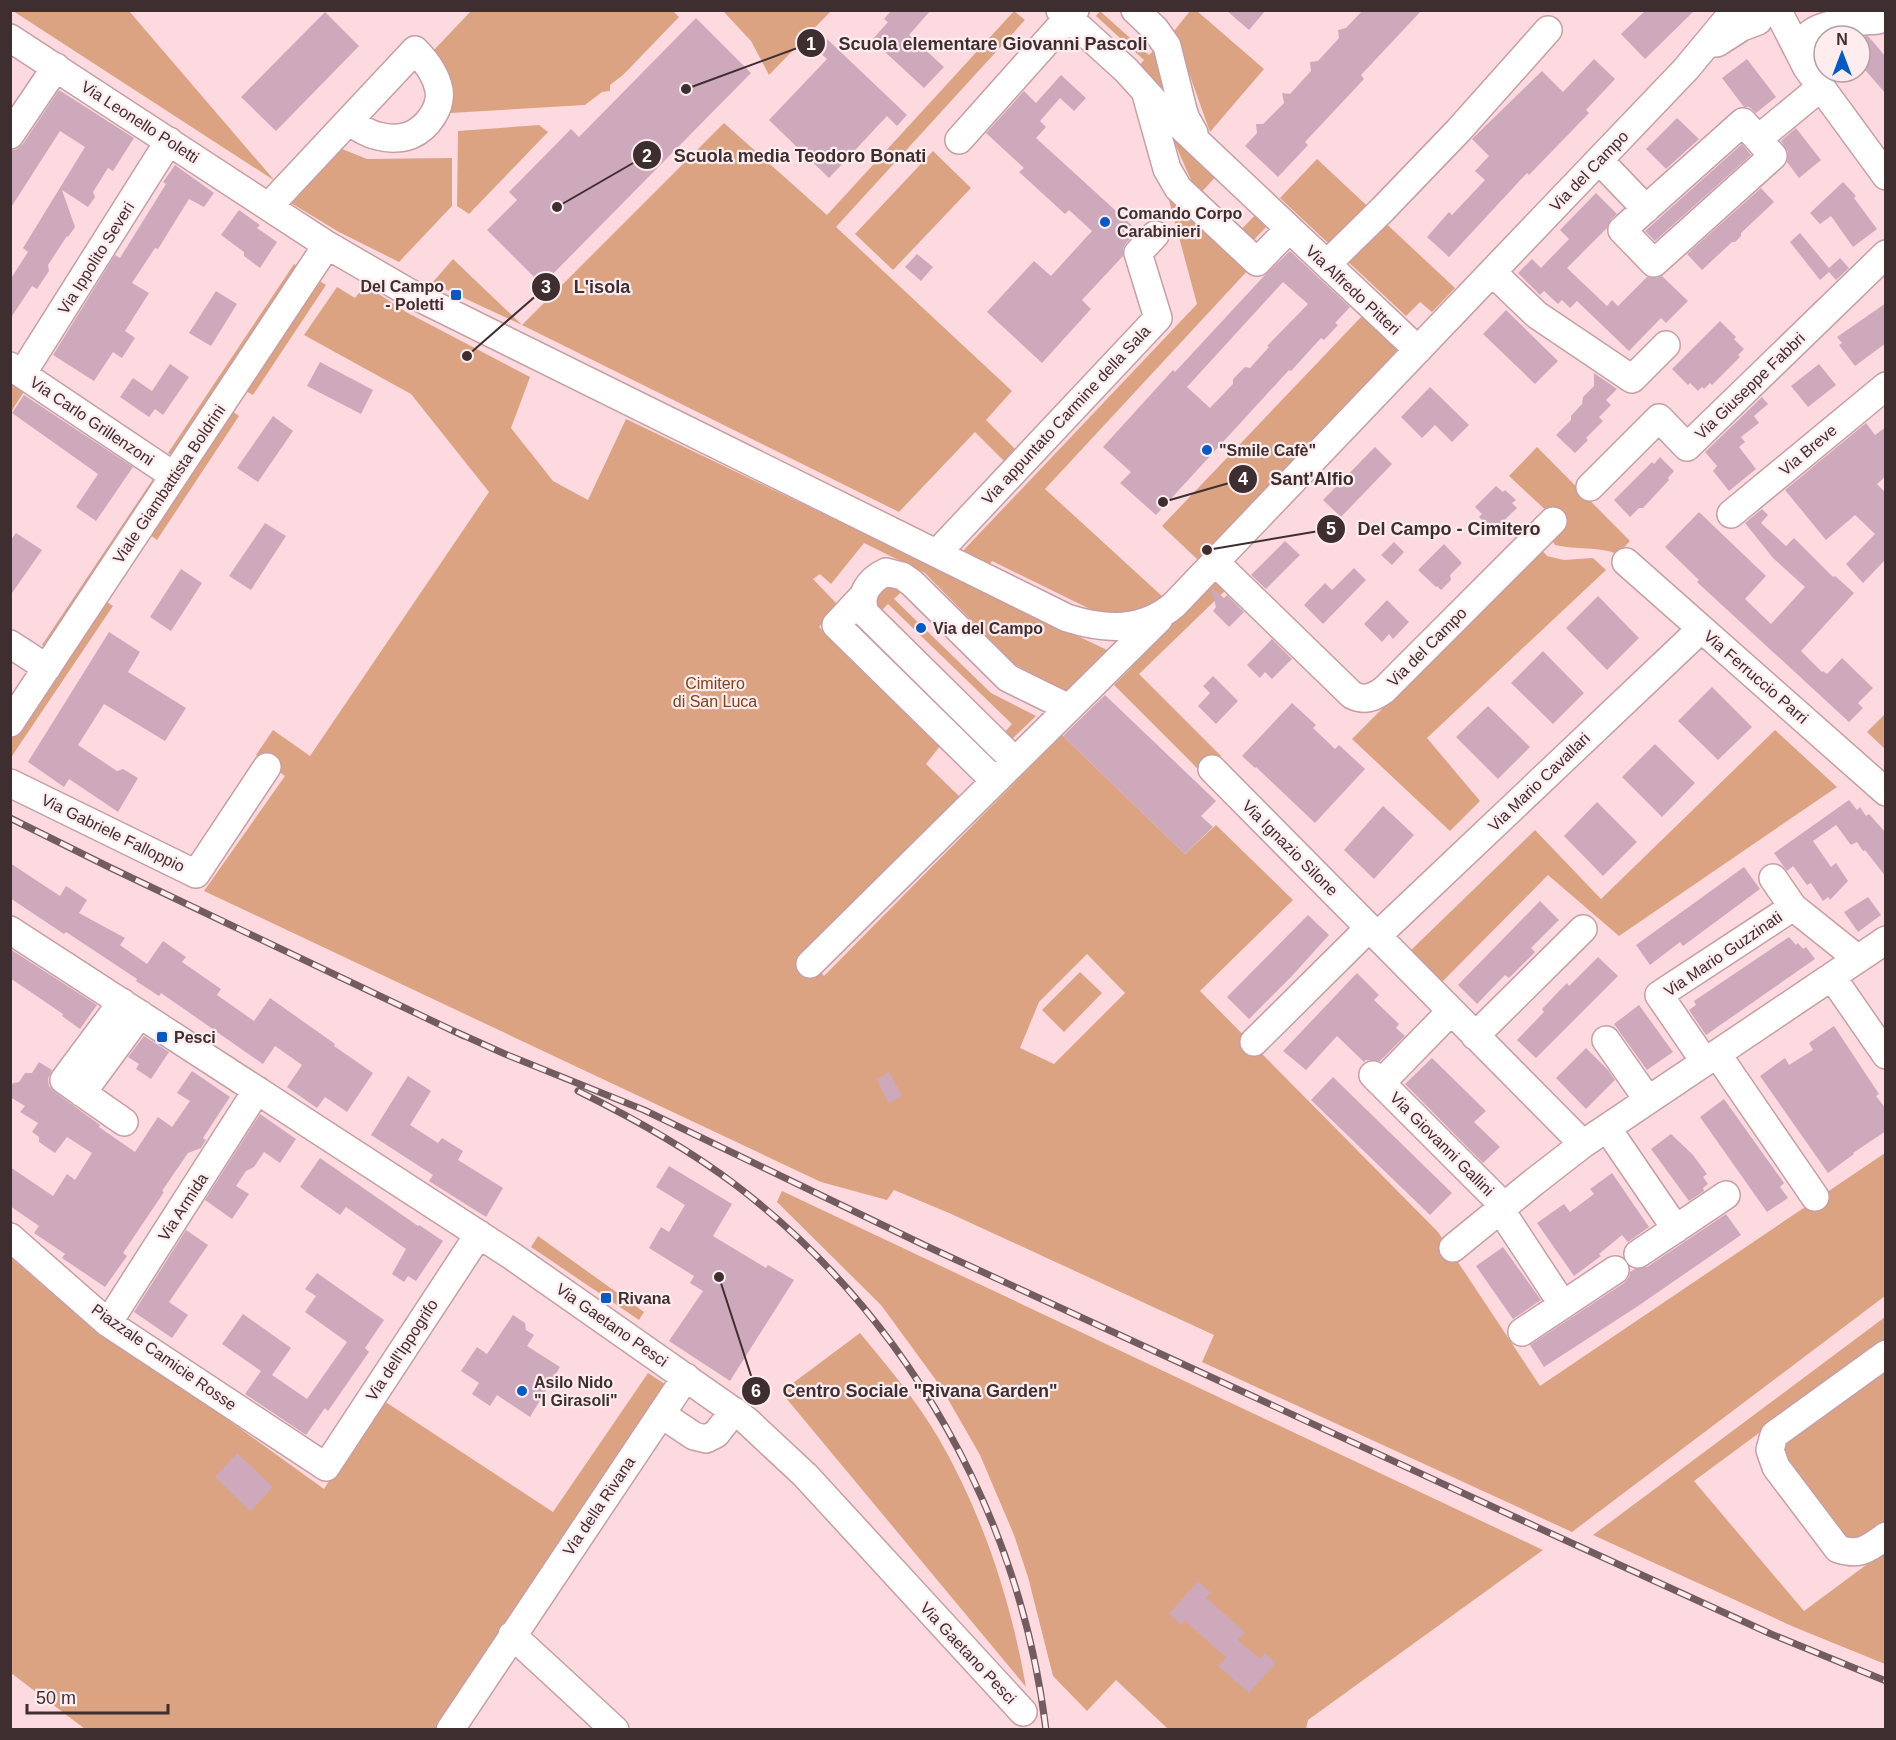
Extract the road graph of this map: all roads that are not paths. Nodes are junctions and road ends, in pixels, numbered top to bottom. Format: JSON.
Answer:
{"nodes":[{"id":1,"x":1135,"y":10,"type":"edge"},
{"id":2,"x":1831,"y":10,"type":"edge"},
{"id":3,"x":1068,"y":13,"type":"edge"},
{"id":4,"x":1764,"y":15,"type":"edge"},
{"id":5,"x":1882,"y":21,"type":"edge"},
{"id":6,"x":1848,"y":24,"type":"edge"},
{"id":7,"x":1548,"y":30,"type":"dead end"},
{"id":8,"x":1812,"y":31,"type":"edge"},
{"id":9,"x":10,"y":38,"type":"edge"},
{"id":10,"x":56,"y":67,"type":"junction"},
{"id":11,"x":1812,"y":72,"type":"edge"},
{"id":12,"x":1812,"y":75,"type":"edge"},
{"id":13,"x":1812,"y":79,"type":"edge"},
{"id":14,"x":1819,"y":84,"type":"edge"},
{"id":15,"x":1144,"y":90,"type":"junction"},
{"id":16,"x":349,"y":121,"type":"junction"},
{"id":17,"x":10,"y":135,"type":"edge"},
{"id":18,"x":1758,"y":138,"type":"junction"},
{"id":19,"x":959,"y":140,"type":"dead end"},
{"id":20,"x":169,"y":141,"type":"junction"},
{"id":21,"x":1211,"y":155,"type":"junction"},
{"id":22,"x":1599,"y":160,"type":"junction"},
{"id":23,"x":1886,"y":176,"type":"edge"},
{"id":24,"x":270,"y":206,"type":"junction"},
{"id":25,"x":1646,"y":209,"type":"junction"},
{"id":26,"x":1289,"y":229,"type":"junction"},
{"id":27,"x":1155,"y":235,"type":"dead end"},
{"id":28,"x":327,"y":245,"type":"junction"},
{"id":29,"x":1886,"y":254,"type":"edge"},
{"id":30,"x":1327,"y":264,"type":"junction"},
{"id":31,"x":1492,"y":272,"type":"junction"},
{"id":32,"x":1666,"y":345,"type":"dead end"},
{"id":33,"x":1418,"y":350,"type":"junction"},
{"id":34,"x":16,"y":370,"type":"edge"},
{"id":35,"x":1886,"y":386,"type":"edge"},
{"id":36,"x":174,"y":476,"type":"junction"},
{"id":37,"x":1590,"y":487,"type":"dead end"},
{"id":38,"x":1731,"y":514,"type":"dead end"},
{"id":39,"x":1553,"y":521,"type":"dead end"},
{"id":40,"x":937,"y":553,"type":"junction"},
{"id":41,"x":1626,"y":562,"type":"dead end"},
{"id":42,"x":1216,"y":563,"type":"junction"},
{"id":43,"x":864,"y":594,"type":"junction"},
{"id":44,"x":1162,"y":616,"type":"junction"},
{"id":45,"x":1701,"y":628,"type":"junction"},
{"id":46,"x":10,"y":644,"type":"edge"},
{"id":47,"x":47,"y":668,"type":"junction"},
{"id":48,"x":1069,"y":708,"type":"junction"},
{"id":49,"x":10,"y":723,"type":"edge"},
{"id":50,"x":1015,"y":762,"type":"junction"},
{"id":51,"x":267,"y":767,"type":"dead end"},
{"id":52,"x":1212,"y":769,"type":"dead end"},
{"id":53,"x":995,"y":782,"type":"junction"},
{"id":54,"x":10,"y":783,"type":"edge"},
{"id":55,"x":1886,"y":792,"type":"edge"},
{"id":56,"x":1773,"y":878,"type":"dead end"},
{"id":57,"x":1793,"y":907,"type":"junction"},
{"id":58,"x":1583,"y":929,"type":"dead end"},
{"id":59,"x":10,"y":930,"type":"edge"},
{"id":60,"x":1373,"y":932,"type":"junction"},
{"id":61,"x":1876,"y":948,"type":"edge"},
{"id":62,"x":810,"y":964,"type":"dead end"},
{"id":63,"x":1832,"y":976,"type":"junction"},
{"id":64,"x":131,"y":1008,"type":"junction"},
{"id":65,"x":1451,"y":1011,"type":"junction"},
{"id":66,"x":1475,"y":1035,"type":"junction"},
{"id":67,"x":1606,"y":1041,"type":"dead end"},
{"id":68,"x":1254,"y":1042,"type":"dead end"},
{"id":69,"x":1886,"y":1055,"type":"edge"},
{"id":70,"x":1711,"y":1058,"type":"junction"},
{"id":71,"x":257,"y":1090,"type":"junction"},
{"id":72,"x":1648,"y":1100,"type":"junction"},
{"id":73,"x":124,"y":1122,"type":"dead end"},
{"id":74,"x":1607,"y":1128,"type":"junction"},
{"id":75,"x":1583,"y":1144,"type":"junction"},
{"id":76,"x":1726,"y":1195,"type":"dead end"},
{"id":77,"x":1815,"y":1197,"type":"dead end"},
{"id":78,"x":1502,"y":1207,"type":"junction"},
{"id":79,"x":1676,"y":1229,"type":"junction"},
{"id":80,"x":479,"y":1234,"type":"junction"},
{"id":81,"x":10,"y":1237,"type":"edge"},
{"id":82,"x":1454,"y":1248,"type":"dead end"},
{"id":83,"x":1638,"y":1254,"type":"dead end"},
{"id":84,"x":1615,"y":1270,"type":"dead end"},
{"id":85,"x":1563,"y":1305,"type":"junction"},
{"id":86,"x":108,"y":1323,"type":"junction"},
{"id":87,"x":1522,"y":1332,"type":"dead end"},
{"id":88,"x":1886,"y":1354,"type":"edge"},
{"id":89,"x":686,"y":1377,"type":"junction"},
{"id":90,"x":734,"y":1411,"type":"junction"},
{"id":91,"x":661,"y":1414,"type":"junction"},
{"id":92,"x":326,"y":1467,"type":"joint"},
{"id":93,"x":1886,"y":1536,"type":"edge"},
{"id":94,"x":513,"y":1635,"type":"junction"},
{"id":95,"x":1023,"y":1712,"type":"dead end"},
{"id":96,"x":450,"y":1730,"type":"edge"},
{"id":97,"x":615,"y":1730,"type":"edge"}],
"edges":[{"from":1,"to":21,"type":"street","name":"Via Alfredo Pitteri"},
{"from":2,"to":5,"type":"street"},
{"from":3,"to":15,"type":"street","name":"Via Alfredo Pitteri"},
{"from":3,"to":19,"type":"street"},
{"from":4,"to":5,"type":"street"},
{"from":4,"to":12,"type":"street"},
{"from":4,"to":22,"type":"street","name":"Via del Campo"},
{"from":5,"to":6,"type":"street"},
{"from":7,"to":30,"type":"street"},
{"from":8,"to":11,"type":"street"},
{"from":9,"to":10,"type":"street","name":"Via Leonello Poletti"},
{"from":10,"to":17,"type":"street"},
{"from":10,"to":20,"type":"street","name":"Via Leonello Poletti"},
{"from":13,"to":18,"type":"street"},
{"from":14,"to":23,"type":"street"},
{"from":15,"to":21,"type":"street","name":"Via Alfredo Pitteri"},
{"from":15,"to":26,"type":"street","name":"Via Alfredo Pitteri"},
{"from":16,"to":16,"type":"street"},
{"from":16,"to":24,"type":"street"},
{"from":18,"to":25,"type":"street"},
{"from":18,"to":25,"type":"street"},
{"from":20,"to":24,"type":"street","name":"Via Leonello Poletti"},
{"from":20,"to":34,"type":"street","name":"Via Ippolito Severi"},
{"from":21,"to":26,"type":"street","name":"Via Alfredo Pitteri"},
{"from":22,"to":25,"type":"street"},
{"from":22,"to":31,"type":"street","name":"Via del Campo"},
{"from":24,"to":28,"type":"street","name":"Via Leonello Poletti"},
{"from":26,"to":30,"type":"street","name":"Via Alfredo Pitteri"},
{"from":27,"to":40,"type":"street","name":"Via appuntato Carmine della Sala"},
{"from":28,"to":36,"type":"street","name":"Viale Giambattista Boldrini"},
{"from":28,"to":40,"type":"street","name":"Via del Campo"},
{"from":29,"to":37,"type":"street","name":"Via Giuseppe Fabbri"},
{"from":30,"to":33,"type":"street","name":"Via Alfredo Pitteri"},
{"from":31,"to":32,"type":"street"},
{"from":31,"to":33,"type":"street","name":"Via del Campo"},
{"from":33,"to":42,"type":"street","name":"Via del Campo"},
{"from":34,"to":36,"type":"street","name":"Via Carlo Grillenzoni"},
{"from":35,"to":38,"type":"street","name":"Via Breve"},
{"from":36,"to":47,"type":"street","name":"Viale Giambattista Boldrini"},
{"from":39,"to":42,"type":"street","name":"Via del Campo"},
{"from":40,"to":44,"type":"street","name":"Via del Campo"},
{"from":41,"to":45,"type":"street","name":"Via Ferruccio Parri"},
{"from":42,"to":44,"type":"street","name":"Via del Campo"},
{"from":43,"to":48,"type":"street"},
{"from":43,"to":50,"type":"street"},
{"from":43,"to":53,"type":"street"},
{"from":44,"to":48,"type":"street","name":"Via del Campo"},
{"from":45,"to":55,"type":"street","name":"Via Ferruccio Parri"},
{"from":45,"to":60,"type":"street","name":"Via Mario Cavallari"},
{"from":46,"to":47,"type":"street"},
{"from":47,"to":49,"type":"street","name":"Viale Giambattista Boldrini"},
{"from":48,"to":50,"type":"street","name":"Via del Campo"},
{"from":50,"to":53,"type":"street","name":"Via del Campo"},
{"from":51,"to":54,"type":"street","name":"Via Gabriele Falloppio"},
{"from":52,"to":60,"type":"street","name":"Via Ignazio Silone"},
{"from":53,"to":62,"type":"street","name":"Via del Campo"},
{"from":56,"to":57,"type":"street","name":"Via Mario Guzzinati"},
{"from":57,"to":61,"type":"street","name":"Via Mario Guzzinati"},
{"from":57,"to":70,"type":"street","name":"Via Mario Guzzinati"},
{"from":58,"to":66,"type":"street"},
{"from":59,"to":64,"type":"street","name":"Via Gaetano Pesci"},
{"from":60,"to":65,"type":"street","name":"Via Ignazio Silone"},
{"from":60,"to":68,"type":"street"},
{"from":61,"to":63,"type":"street"},
{"from":63,"to":69,"type":"street"},
{"from":63,"to":70,"type":"street"},
{"from":64,"to":71,"type":"street","name":"Via Gaetano Pesci"},
{"from":64,"to":73,"type":"street"},
{"from":65,"to":66,"type":"street","name":"Via Ignazio Silone"},
{"from":65,"to":78,"type":"street","name":"Via Giovanni Gallini"},
{"from":66,"to":75,"type":"street","name":"Via Ignazio Silone"},
{"from":67,"to":72,"type":"street"},
{"from":70,"to":72,"type":"street"},
{"from":70,"to":77,"type":"street"},
{"from":71,"to":80,"type":"street","name":"Via Gaetano Pesci"},
{"from":71,"to":86,"type":"street","name":"Via Armida"},
{"from":72,"to":74,"type":"street"},
{"from":74,"to":75,"type":"street"},
{"from":74,"to":79,"type":"street"},
{"from":75,"to":78,"type":"street"},
{"from":76,"to":79,"type":"street"},
{"from":78,"to":82,"type":"street"},
{"from":78,"to":85,"type":"street","name":"Via Giovanni Gallini"},
{"from":79,"to":83,"type":"street"},
{"from":80,"to":89,"type":"street","name":"Via Gaetano Pesci"},
{"from":80,"to":92,"type":"street","name":"Via dell'Ippogrifo"},
{"from":81,"to":86,"type":"street","name":"Piazzale Camicie Rosse"},
{"from":84,"to":85,"type":"street"},
{"from":85,"to":87,"type":"street"},
{"from":86,"to":92,"type":"street","name":"Piazzale Camicie Rosse"},
{"from":88,"to":93,"type":"street"},
{"from":89,"to":90,"type":"street","name":"Via Gaetano Pesci"},
{"from":89,"to":91,"type":"street","name":"Via della Rivana"},
{"from":90,"to":91,"type":"street"},
{"from":90,"to":95,"type":"street","name":"Via Gaetano Pesci"},
{"from":91,"to":94,"type":"street","name":"Via della Rivana"},
{"from":94,"to":96,"type":"street","name":"Via della Rivana"},
{"from":94,"to":97,"type":"street"}]}
